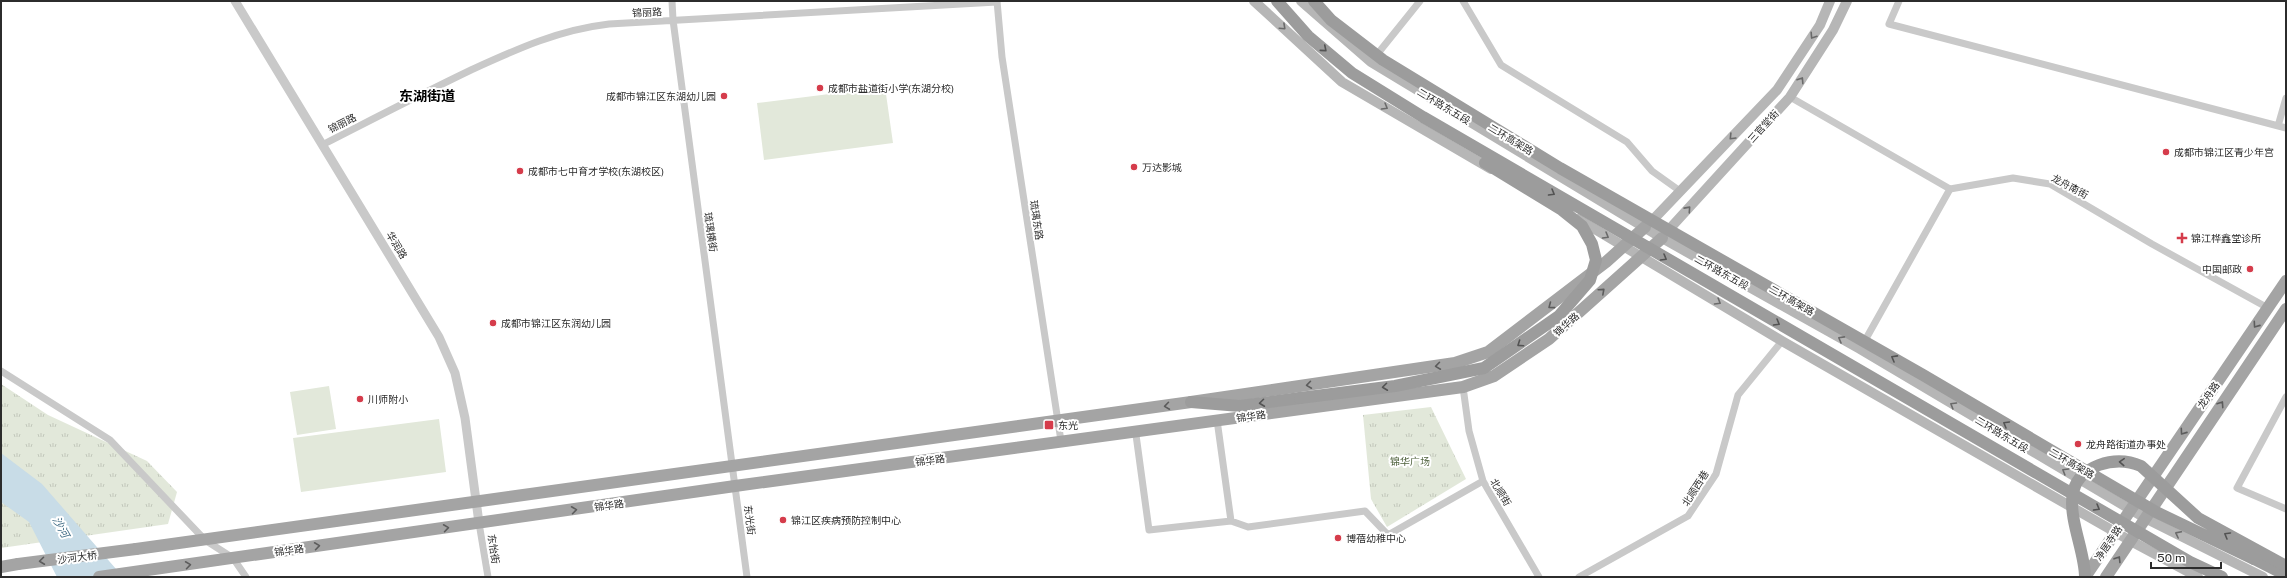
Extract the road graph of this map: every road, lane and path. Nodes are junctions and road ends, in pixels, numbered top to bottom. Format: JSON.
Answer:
{"nodes":[{"id":1,"x":235,"y":1,"type":"edge"},
{"id":2,"x":672,"y":1,"type":"edge"},
{"id":3,"x":1254,"y":1,"type":"edge"},
{"id":4,"x":1277,"y":1,"type":"edge"},
{"id":5,"x":1301,"y":1,"type":"edge"},
{"id":6,"x":1314,"y":1,"type":"edge"},
{"id":7,"x":1420,"y":1,"type":"edge"},
{"id":8,"x":1463,"y":1,"type":"edge"},
{"id":9,"x":1830,"y":1,"type":"edge"},
{"id":10,"x":1847,"y":1,"type":"edge"},
{"id":11,"x":1899,"y":1,"type":"edge"},
{"id":12,"x":997,"y":2,"type":"edge"},
{"id":13,"x":673,"y":20,"type":"junction"},
{"id":14,"x":1371,"y":62,"type":"junction"},
{"id":15,"x":1790,"y":97,"type":"junction"},
{"id":16,"x":2286,"y":98,"type":"edge"},
{"id":17,"x":1423,"y":117,"type":"junction"},
{"id":18,"x":2278,"y":126,"type":"junction"},
{"id":19,"x":2286,"y":128,"type":"edge"},
{"id":20,"x":324,"y":144,"type":"junction"},
{"id":21,"x":1950,"y":189,"type":"junction"},
{"id":22,"x":1680,"y":191,"type":"junction"},
{"id":23,"x":1645,"y":227,"type":"junction"},
{"id":24,"x":1662,"y":238,"type":"junction"},
{"id":25,"x":1623,"y":245,"type":"junction"},
{"id":26,"x":1641,"y":256,"type":"junction"},
{"id":27,"x":2286,"y":281,"type":"edge"},
{"id":28,"x":2268,"y":308,"type":"junction"},
{"id":29,"x":2286,"y":309,"type":"edge"},
{"id":30,"x":1782,"y":341,"type":"junction"},
{"id":31,"x":1860,"y":349,"type":"junction"},
{"id":32,"x":1,"y":371,"type":"edge"},
{"id":33,"x":1463,"y":386,"type":"junction"},
{"id":34,"x":2286,"y":397,"type":"edge"},
{"id":35,"x":1191,"y":402,"type":"junction"},
{"id":36,"x":2279,"y":410,"type":"junction"},
{"id":37,"x":2286,"y":413,"type":"edge"},
{"id":38,"x":1058,"y":420,"type":"junction"},
{"id":39,"x":1217,"y":420,"type":"junction"},
{"id":40,"x":1136,"y":435,"type":"dead end"},
{"id":41,"x":1062,"y":441,"type":"junction"},
{"id":42,"x":732,"y":465,"type":"junction"},
{"id":43,"x":1483,"y":481,"type":"junction"},
{"id":44,"x":735,"y":486,"type":"junction"},
{"id":45,"x":476,"y":501,"type":"junction"},
{"id":46,"x":2130,"y":509,"type":"junction"},
{"id":47,"x":2286,"y":509,"type":"edge"},
{"id":48,"x":2145,"y":518,"type":"junction"},
{"id":49,"x":1231,"y":521,"type":"junction"},
{"id":50,"x":479,"y":524,"type":"junction"},
{"id":51,"x":2116,"y":532,"type":"junction"},
{"id":52,"x":205,"y":540,"type":"junction"},
{"id":53,"x":2129,"y":540,"type":"junction"},
{"id":54,"x":233,"y":558,"type":"junction"},
{"id":55,"x":2286,"y":566,"type":"edge"},
{"id":56,"x":1,"y":567,"type":"edge"},
{"id":57,"x":2286,"y":575,"type":"edge"},
{"id":58,"x":99,"y":577,"type":"edge"},
{"id":59,"x":246,"y":577,"type":"edge"},
{"id":60,"x":488,"y":577,"type":"edge"},
{"id":61,"x":747,"y":577,"type":"edge"},
{"id":62,"x":1539,"y":577,"type":"edge"},
{"id":63,"x":1579,"y":577,"type":"edge"},
{"id":64,"x":2085,"y":577,"type":"edge"},
{"id":65,"x":2106,"y":577,"type":"edge"},
{"id":66,"x":2198,"y":577,"type":"edge"},
{"id":67,"x":2222,"y":577,"type":"edge"},
{"id":68,"x":2263,"y":577,"type":"edge"}],
"edges":[{"from":1,"to":20,"type":"street","name":"华润路"},
{"from":2,"to":13,"type":"street","name":"琉璃横街"},
{"from":3,"to":25,"type":"main road","one_way":true},
{"from":4,"to":17,"type":"highway","one_way":true,"bridge":true},
{"from":5,"to":14,"type":"main road","name":"二环路东五段"},
{"from":57,"to":6,"type":"highway","name":"二环高架路","one_way":true,"bridge":true},
{"from":7,"to":14,"type":"street"},
{"from":8,"to":22,"type":"street"},
{"from":9,"to":22,"type":"main road","name":"三官堂街","one_way":true},
{"from":15,"to":10,"type":"main road","name":"三官堂街","one_way":true},
{"from":11,"to":18,"type":"street"},
{"from":12,"to":13,"type":"street","name":"锦丽路"},
{"from":12,"to":38,"type":"street","name":"琉璃东路"},
{"from":13,"to":20,"type":"street","name":"锦丽路"},
{"from":13,"to":42,"type":"street","name":"琉璃横街"},
{"from":14,"to":23,"type":"main road","name":"二环路东五段"},
{"from":15,"to":21,"type":"street"},
{"from":24,"to":15,"type":"main road","name":"三官堂街","one_way":true},
{"from":16,"to":18,"type":"street"},
{"from":17,"to":35,"type":"highway","one_way":true,"bridge":true},
{"from":17,"to":67,"type":"highway","one_way":true,"bridge":true},
{"from":18,"to":19,"type":"street"},
{"from":20,"to":45,"type":"street","name":"华润路"},
{"from":21,"to":28,"type":"street","name":"龙舟南街"},
{"from":21,"to":31,"type":"street"},
{"from":22,"to":23,"type":"main road","name":"三官堂街"},
{"from":23,"to":24,"type":"main road","name":"二环路东五段"},
{"from":23,"to":25,"type":"main road"},
{"from":24,"to":26,"type":"main road","name":"锦华路"},
{"from":31,"to":24,"type":"main road","name":"二环路东五段","one_way":true},
{"from":25,"to":26,"type":"main road"},
{"from":25,"to":35,"type":"main road","one_way":true},
{"from":26,"to":30,"type":"main road","one_way":true},
{"from":33,"to":26,"type":"main road","name":"锦华路","one_way":true},
{"from":27,"to":28,"type":"main road","name":"龙舟路"},
{"from":28,"to":46,"type":"main road","name":"龙舟路","one_way":true},
{"from":48,"to":29,"type":"main road","name":"净居寺路","one_way":true},
{"from":30,"to":51,"type":"main road"},
{"from":30,"to":63,"type":"street","name":"北顺西巷"},
{"from":46,"to":31,"type":"main road","name":"二环路东五段","one_way":true},
{"from":32,"to":52,"type":"street"},
{"from":33,"to":39,"type":"main road","name":"锦华路"},
{"from":33,"to":43,"type":"street","name":"北顺街"},
{"from":34,"to":36,"type":"street"},
{"from":35,"to":38,"type":"main road","one_way":true},
{"from":36,"to":37,"type":"street"},
{"from":36,"to":47,"type":"street"},
{"from":38,"to":41,"type":"street","name":"琉璃东路"},
{"from":38,"to":42,"type":"main road"},
{"from":39,"to":41,"type":"main road","name":"锦华路"},
{"from":39,"to":49,"type":"street"},
{"from":40,"to":49,"type":"street"},
{"from":41,"to":44,"type":"main road","name":"锦华路"},
{"from":42,"to":44,"type":"street","name":"东光街"},
{"from":42,"to":45,"type":"main road"},
{"from":43,"to":49,"type":"street"},
{"from":43,"to":62,"type":"street","name":"北顺街"},
{"from":50,"to":44,"type":"main road","name":"锦华路","one_way":true},
{"from":44,"to":61,"type":"street","name":"东光街"},
{"from":45,"to":50,"type":"street","name":"华润路"},
{"from":45,"to":52,"type":"main road"},
{"from":46,"to":48,"type":"main road","name":"二环路东五段"},
{"from":46,"to":51,"type":"main road","name":"净居寺路"},
{"from":48,"to":53,"type":"main road","name":"净居寺路"},
{"from":68,"to":48,"type":"main road","name":"二环路东五段","one_way":true},
{"from":54,"to":50,"type":"main road","name":"锦华路","one_way":true},
{"from":50,"to":60,"type":"street","name":"东怡街"},
{"from":51,"to":53,"type":"main road"},
{"from":51,"to":64,"type":"main road","name":"净居寺路"},
{"from":52,"to":54,"type":"street"},
{"from":52,"to":56,"type":"main road","name":"沙河大桥","one_way":true,"bridge":true},
{"from":65,"to":53,"type":"main road","name":"净居寺路","one_way":true},
{"from":53,"to":66,"type":"main road"},
{"from":58,"to":54,"type":"main road","name":"锦华路","one_way":true},
{"from":54,"to":59,"type":"street"},
{"from":55,"to":64,"type":"highway","one_way":true,"bridge":true}]}
